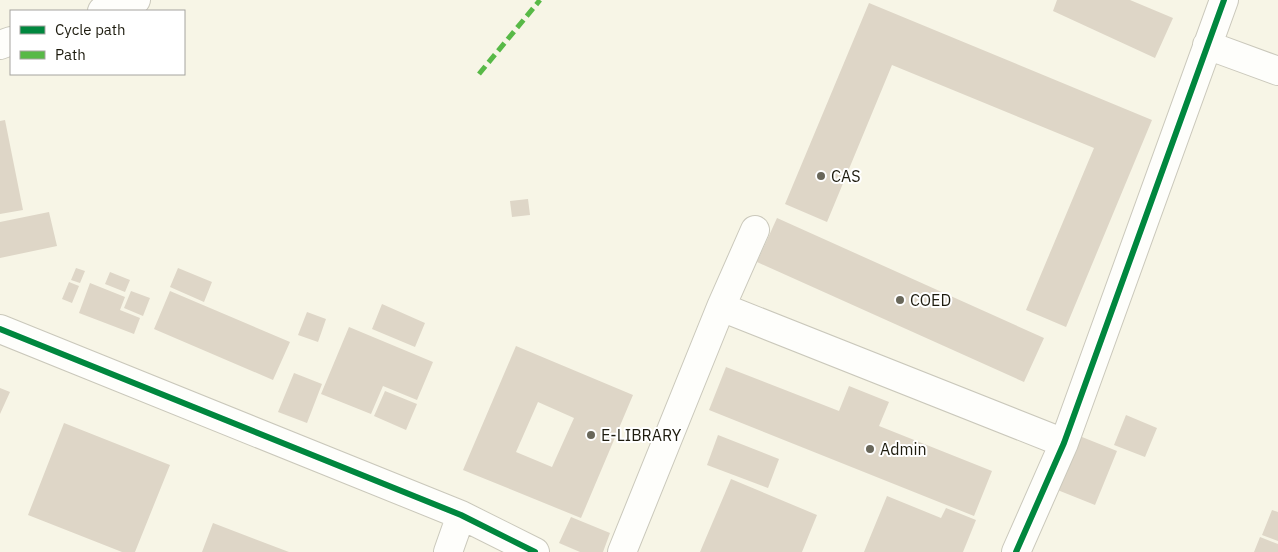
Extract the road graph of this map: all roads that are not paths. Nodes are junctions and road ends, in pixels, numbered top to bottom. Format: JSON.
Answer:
{"nodes":[{"id":1,"x":136,"y":0,"type":"edge"},
{"id":2,"x":1224,"y":0,"type":"edge"},
{"id":3,"x":105,"y":10,"type":"edge"},
{"id":4,"x":1208,"y":45,"type":"junction"},
{"id":5,"x":1278,"y":71,"type":"edge"},
{"id":6,"x":755,"y":230,"type":"dead end"},
{"id":7,"x":721,"y":307,"type":"junction"},
{"id":8,"x":0,"y":329,"type":"edge"},
{"id":9,"x":1064,"y":443,"type":"junction"},
{"id":10,"x":461,"y":515,"type":"junction"},
{"id":11,"x":448,"y":552,"type":"edge"},
{"id":12,"x":535,"y":552,"type":"edge"},
{"id":13,"x":622,"y":552,"type":"edge"},
{"id":14,"x":1016,"y":552,"type":"edge"}],
"edges":[{"from":1,"to":3,"type":"street"},
{"from":2,"to":4,"type":"street"},
{"from":4,"to":5,"type":"street"},
{"from":4,"to":9,"type":"street"},
{"from":6,"to":7,"type":"street"},
{"from":7,"to":9,"type":"street"},
{"from":7,"to":13,"type":"street"},
{"from":8,"to":10,"type":"street"},
{"from":9,"to":14,"type":"street"},
{"from":10,"to":11,"type":"street"},
{"from":10,"to":12,"type":"street"}]}
